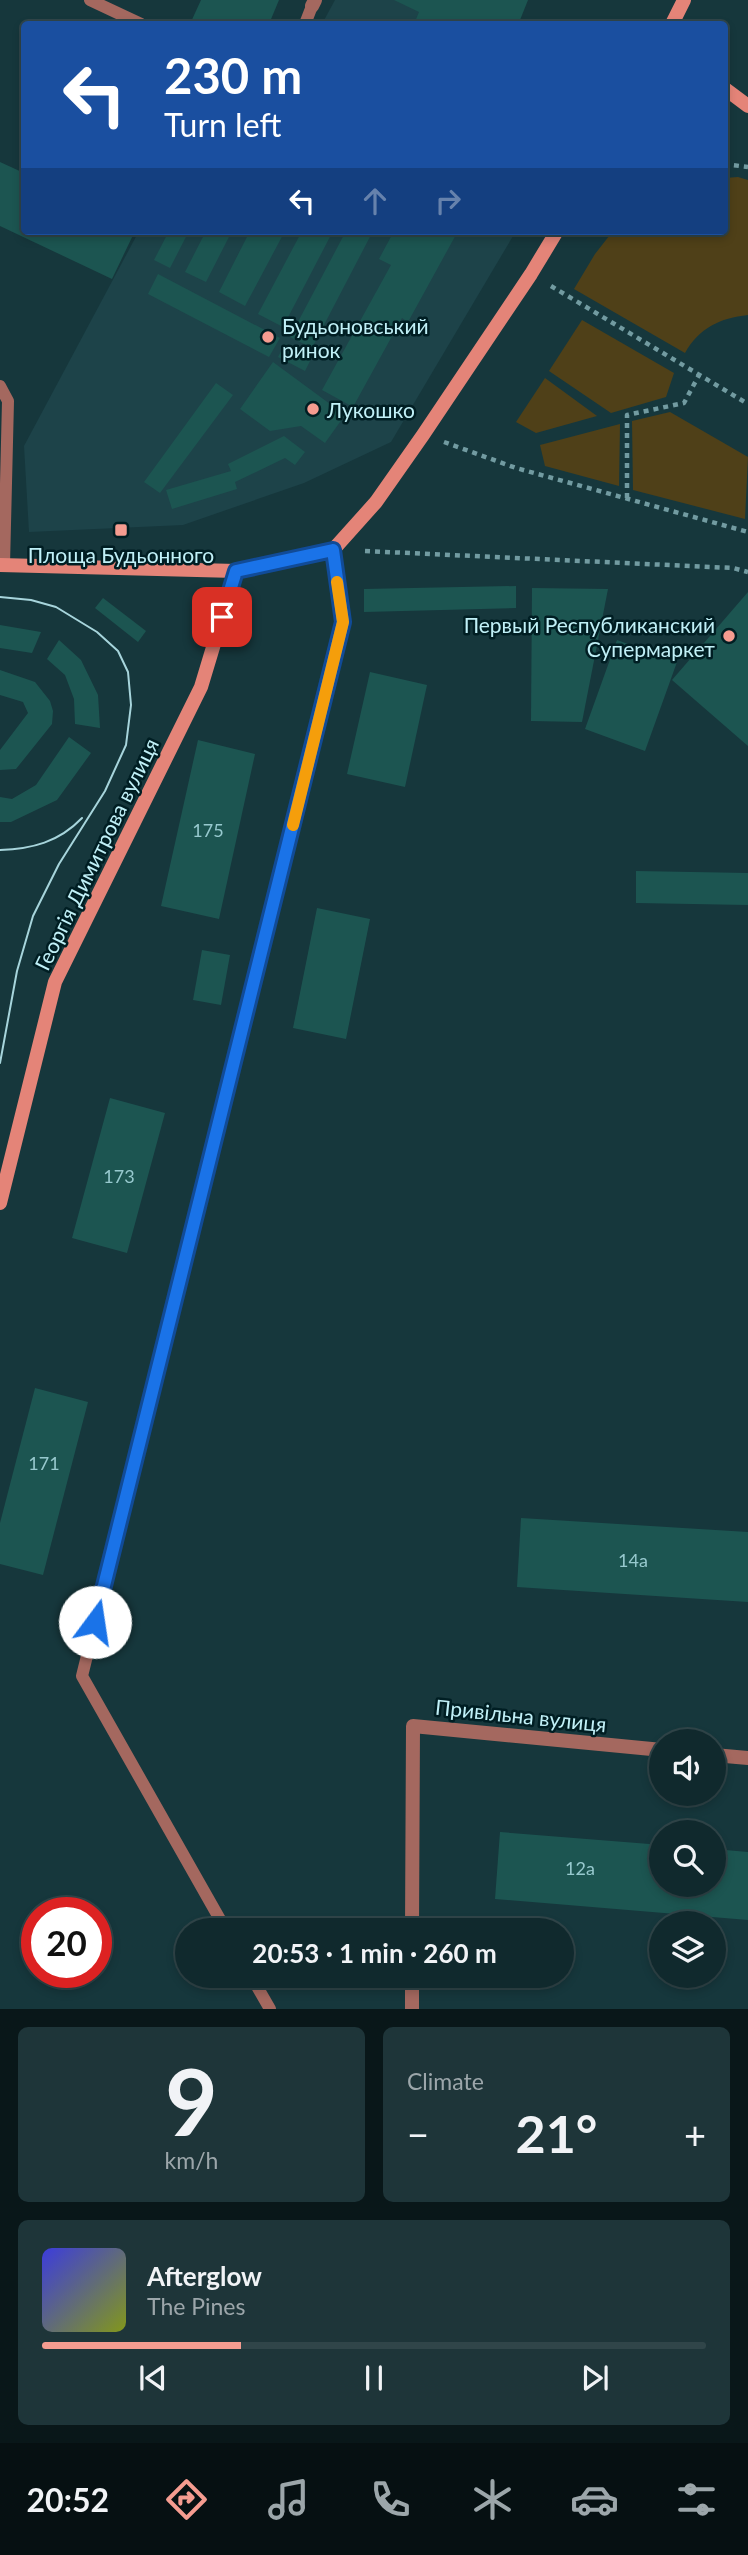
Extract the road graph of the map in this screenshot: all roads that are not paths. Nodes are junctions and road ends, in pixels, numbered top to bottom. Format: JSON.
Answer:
{"nodes":[{"id":1,"x":90,"y":0,"type":"edge"},
{"id":2,"x":684,"y":0,"type":"edge"},
{"id":3,"x":313,"y":3,"type":"edge"},
{"id":4,"x":135,"y":21,"type":"edge"},
{"id":5,"x":306,"y":21,"type":"edge"},
{"id":6,"x":674,"y":21,"type":"edge"},
{"id":7,"x":728,"y":91,"type":"edge"},
{"id":8,"x":748,"y":106,"type":"edge"},
{"id":9,"x":554,"y":235,"type":"edge"},
{"id":10,"x":0,"y":386,"type":"edge"},
{"id":11,"x":333,"y":550,"type":"junction"},
{"id":12,"x":2,"y":565,"type":"edge"},
{"id":13,"x":236,"y":571,"type":"junction"},
{"id":14,"x":0,"y":1203,"type":"edge"},
{"id":15,"x":649,"y":1748,"type":"edge"},
{"id":16,"x":726,"y":1756,"type":"edge"},
{"id":17,"x":748,"y":1758,"type":"edge"},
{"id":18,"x":219,"y":1918,"type":"edge"},
{"id":19,"x":412,"y":1918,"type":"edge"},
{"id":20,"x":258,"y":1988,"type":"edge"},
{"id":21,"x":412,"y":1988,"type":"edge"},
{"id":22,"x":270,"y":2009,"type":"edge"},
{"id":23,"x":412,"y":2009,"type":"edge"}],
"edges":[{"from":1,"to":4,"type":"lane"},
{"from":2,"to":6,"type":"main road"},
{"from":3,"to":5,"type":"lane"},
{"from":7,"to":8,"type":"main road"},
{"from":9,"to":11,"type":"main road"},
{"from":10,"to":12,"type":"lane"},
{"from":11,"to":13,"type":"main road"},
{"from":11,"to":18,"type":"lane"},
{"from":12,"to":13,"type":"main road"},
{"from":13,"to":14,"type":"main road","name":"Георгія Димитрова вулиця"},
{"from":15,"to":19,"type":"street","name":"Привільна вулиця"},
{"from":16,"to":17,"type":"street"},
{"from":20,"to":22,"type":"lane"},
{"from":21,"to":23,"type":"street"}]}
